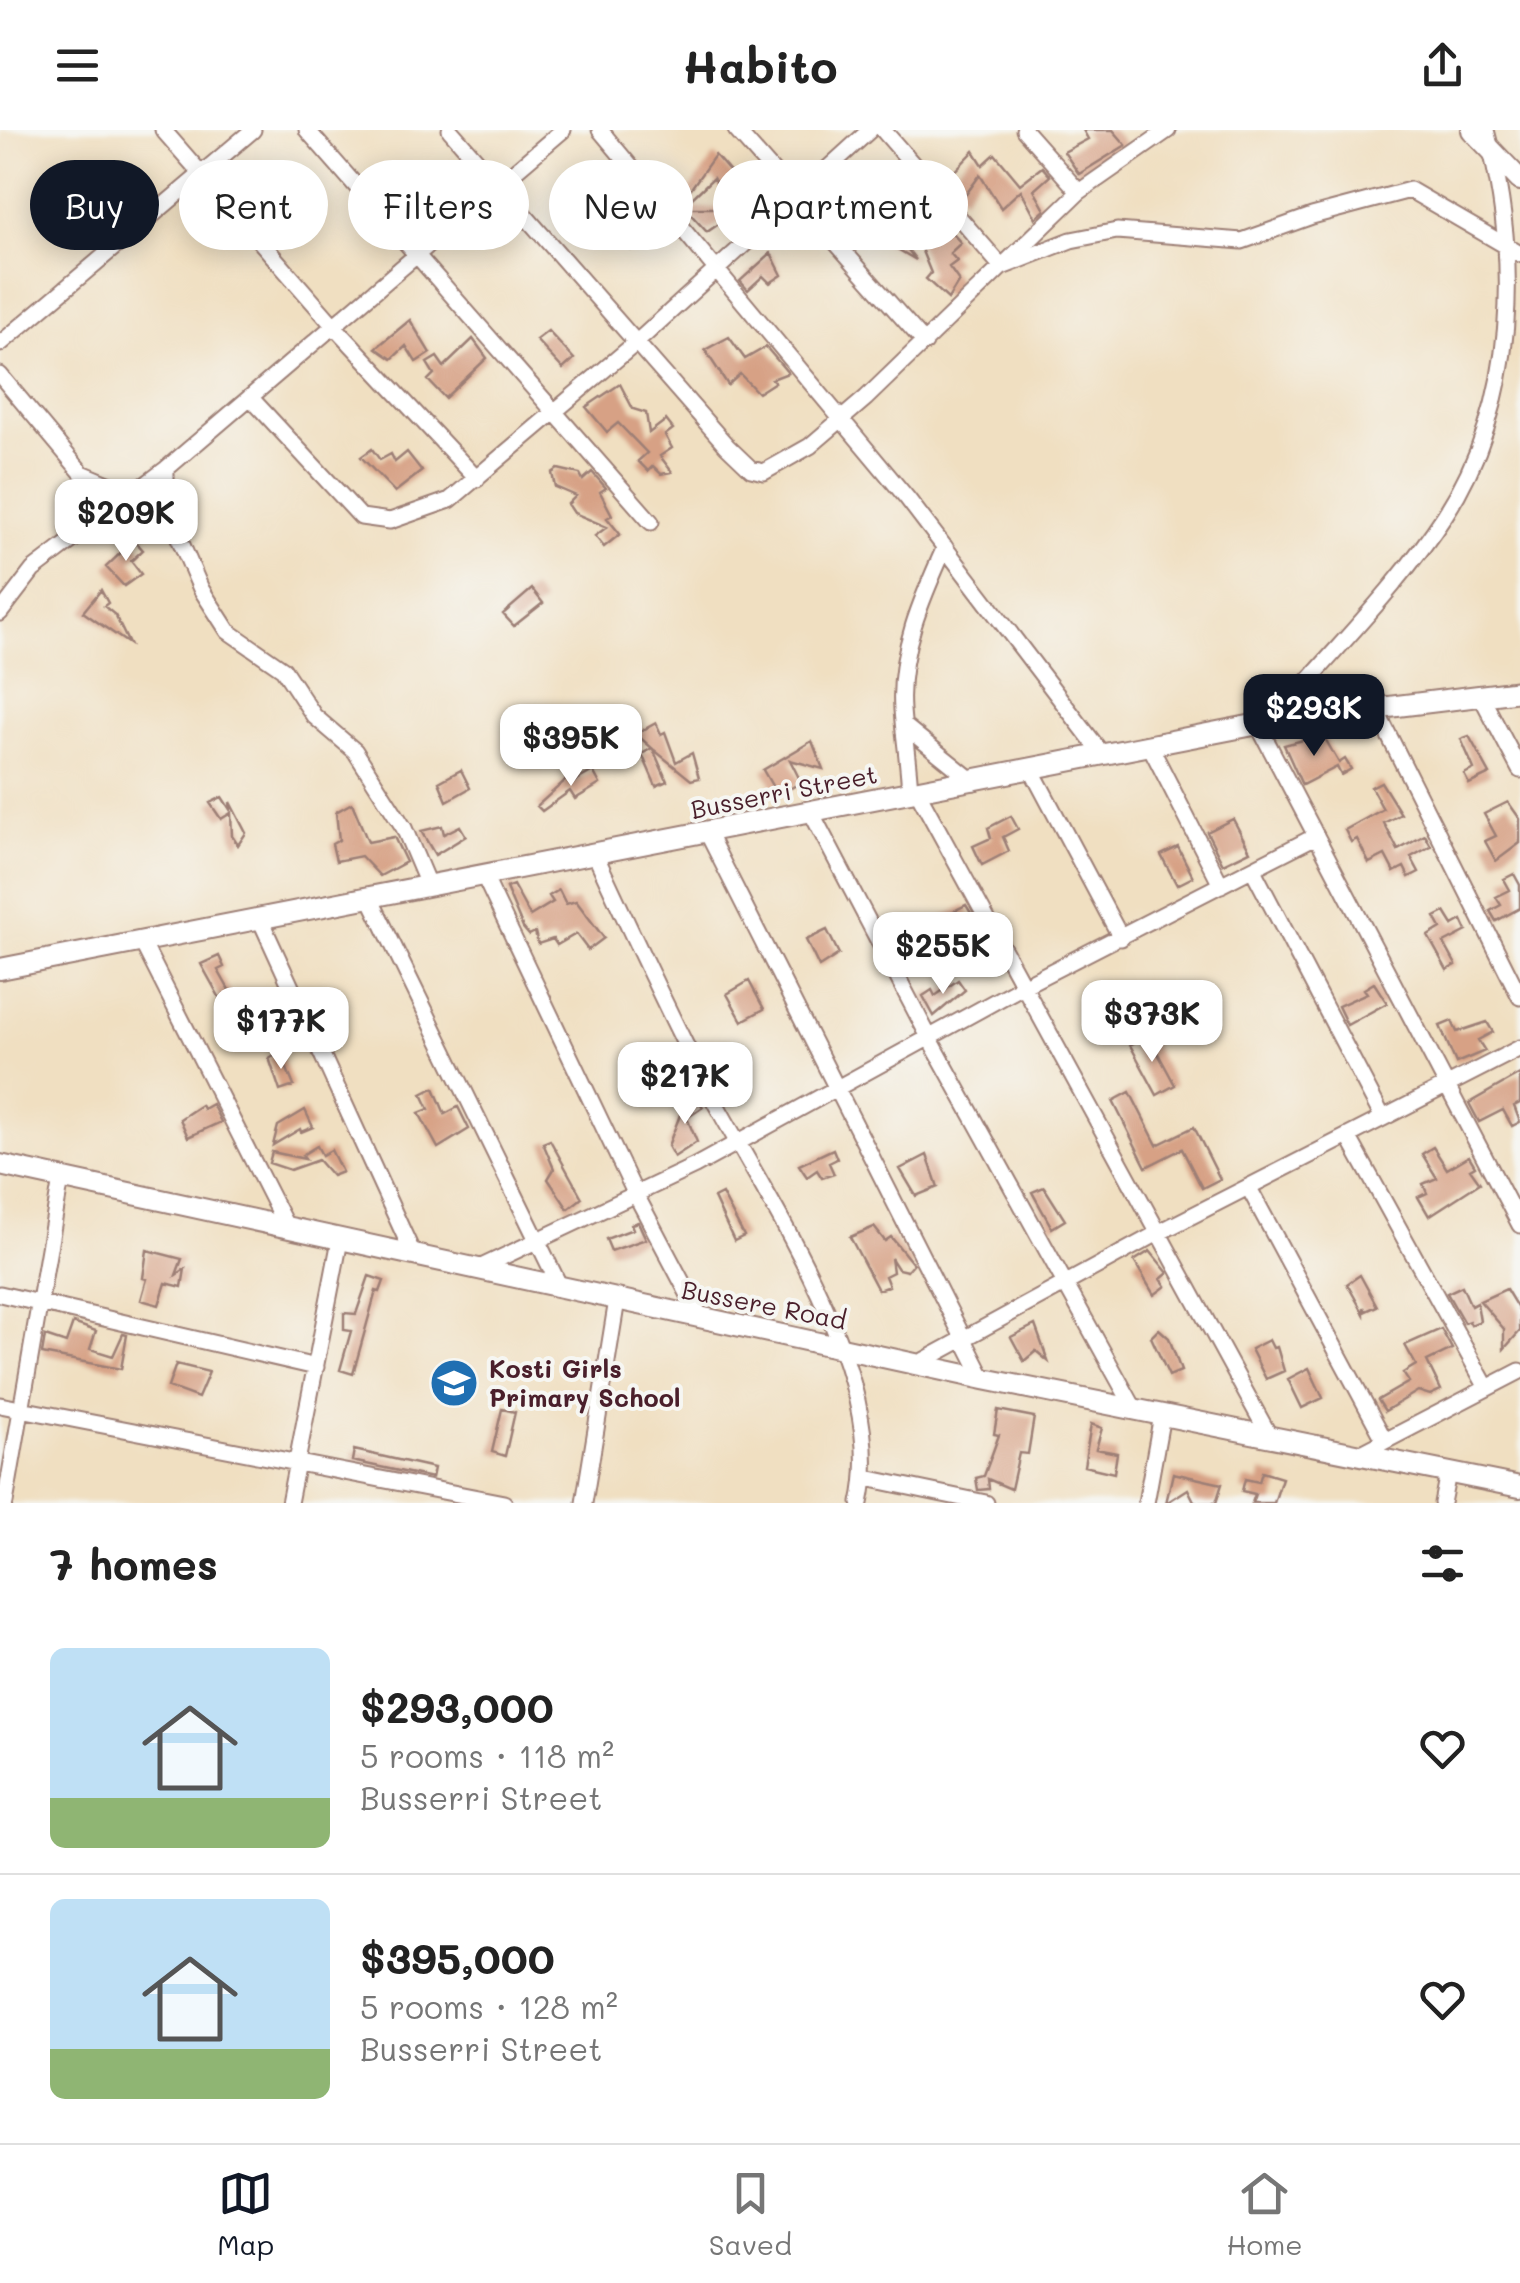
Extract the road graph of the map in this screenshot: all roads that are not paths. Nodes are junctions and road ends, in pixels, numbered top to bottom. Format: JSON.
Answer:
{"nodes":[{"id":1,"x":164,"y":130,"type":"edge"},
{"id":2,"x":252,"y":130,"type":"edge"},
{"id":3,"x":307,"y":130,"type":"edge"},
{"id":4,"x":450,"y":130,"type":"edge"},
{"id":5,"x":562,"y":130,"type":"edge"},
{"id":6,"x":600,"y":130,"type":"edge"},
{"id":7,"x":736,"y":130,"type":"edge"},
{"id":8,"x":870,"y":130,"type":"edge"},
{"id":9,"x":883,"y":130,"type":"edge"},
{"id":10,"x":1024,"y":130,"type":"edge"},
{"id":11,"x":1168,"y":130,"type":"edge"},
{"id":12,"x":1472,"y":130,"type":"edge"},
{"id":13,"x":1489,"y":140,"type":"edge"},
{"id":14,"x":189,"y":160,"type":"edge"},
{"id":15,"x":217,"y":160,"type":"edge"},
{"id":16,"x":477,"y":160,"type":"edge"},
{"id":17,"x":528,"y":160,"type":"edge"},
{"id":18,"x":761,"y":160,"type":"edge"},
{"id":19,"x":836,"y":160,"type":"edge"},
{"id":20,"x":1517,"y":175,"type":"edge"},
{"id":21,"x":179,"y":192,"type":"edge"},
{"id":22,"x":1079,"y":192,"type":"junction"},
{"id":23,"x":529,"y":218,"type":"edge"},
{"id":24,"x":1504,"y":245,"type":"junction"},
{"id":25,"x":267,"y":250,"type":"edge"},
{"id":26,"x":424,"y":250,"type":"edge"},
{"id":27,"x":735,"y":250,"type":"edge"},
{"id":28,"x":840,"y":250,"type":"edge"},
{"id":29,"x":1520,"y":254,"type":"edge"},
{"id":30,"x":417,"y":256,"type":"junction"},
{"id":31,"x":717,"y":266,"type":"junction"},
{"id":32,"x":1002,"y":266,"type":"junction"},
{"id":33,"x":334,"y":326,"type":"junction"},
{"id":34,"x":1520,"y":332,"type":"edge"},
{"id":35,"x":638,"y":341,"type":"junction"},
{"id":36,"x":925,"y":342,"type":"junction"},
{"id":37,"x":0,"y":344,"type":"edge"},
{"id":38,"x":1504,"y":356,"type":"junction"},
{"id":39,"x":0,"y":374,"type":"edge"},
{"id":40,"x":250,"y":397,"type":"junction"},
{"id":41,"x":554,"y":412,"type":"junction"},
{"id":42,"x":842,"y":418,"type":"junction"},
{"id":43,"x":166,"y":469,"type":"junction"},
{"id":44,"x":477,"y":479,"type":"junction"},
{"id":45,"x":132,"y":493,"type":"junction"},
{"id":46,"x":166,"y":508,"type":"junction"},
{"id":47,"x":651,"y":522,"type":"dead end"},
{"id":48,"x":945,"y":547,"type":"junction"},
{"id":49,"x":0,"y":613,"type":"edge"},
{"id":50,"x":1520,"y":691,"type":"edge"},
{"id":51,"x":1481,"y":696,"type":"junction"},
{"id":52,"x":1376,"y":710,"type":"junction"},
{"id":53,"x":1266,"y":723,"type":"junction"},
{"id":54,"x":907,"y":728,"type":"junction"},
{"id":55,"x":1150,"y":746,"type":"junction"},
{"id":56,"x":1103,"y":755,"type":"junction"},
{"id":57,"x":1031,"y":769,"type":"junction"},
{"id":58,"x":1520,"y":770,"type":"edge"},
{"id":59,"x":974,"y":782,"type":"junction"},
{"id":60,"x":914,"y":793,"type":"junction"},
{"id":61,"x":811,"y":812,"type":"junction"},
{"id":62,"x":707,"y":832,"type":"junction"},
{"id":63,"x":1316,"y":836,"type":"junction"},
{"id":64,"x":595,"y":854,"type":"junction"},
{"id":65,"x":1253,"y":870,"type":"junction"},
{"id":66,"x":484,"y":876,"type":"junction"},
{"id":67,"x":429,"y":886,"type":"junction"},
{"id":68,"x":1222,"y":886,"type":"junction"},
{"id":69,"x":370,"y":898,"type":"junction"},
{"id":70,"x":260,"y":920,"type":"junction"},
{"id":71,"x":1121,"y":938,"type":"junction"},
{"id":72,"x":142,"y":942,"type":"junction"},
{"id":73,"x":0,"y":970,"type":"edge"},
{"id":74,"x":1023,"y":986,"type":"junction"},
{"id":75,"x":1520,"y":997,"type":"edge"},
{"id":76,"x":930,"y":1040,"type":"junction"},
{"id":77,"x":1520,"y":1048,"type":"edge"},
{"id":78,"x":1446,"y":1085,"type":"junction"},
{"id":79,"x":836,"y":1092,"type":"junction"},
{"id":80,"x":1383,"y":1118,"type":"junction"},
{"id":81,"x":1348,"y":1136,"type":"junction"},
{"id":82,"x":736,"y":1143,"type":"junction"},
{"id":83,"x":0,"y":1166,"type":"edge"},
{"id":84,"x":61,"y":1179,"type":"junction"},
{"id":85,"x":1249,"y":1188,"type":"junction"},
{"id":86,"x":635,"y":1194,"type":"junction"},
{"id":87,"x":1520,"y":1225,"type":"edge"},
{"id":88,"x":287,"y":1228,"type":"junction"},
{"id":89,"x":1160,"y":1232,"type":"junction"},
{"id":90,"x":340,"y":1240,"type":"junction"},
{"id":91,"x":536,"y":1240,"type":"junction"},
{"id":92,"x":414,"y":1256,"type":"junction"},
{"id":93,"x":477,"y":1270,"type":"junction"},
{"id":94,"x":1066,"y":1282,"type":"junction"},
{"id":95,"x":560,"y":1288,"type":"junction"},
{"id":96,"x":0,"y":1294,"type":"edge"},
{"id":97,"x":617,"y":1300,"type":"junction"},
{"id":98,"x":40,"y":1301,"type":"junction"},
{"id":99,"x":701,"y":1318,"type":"junction"},
{"id":100,"x":962,"y":1336,"type":"junction"},
{"id":101,"x":843,"y":1346,"type":"junction"},
{"id":102,"x":921,"y":1362,"type":"junction"},
{"id":103,"x":316,"y":1367,"type":"junction"},
{"id":104,"x":1520,"y":1370,"type":"edge"},
{"id":105,"x":984,"y":1378,"type":"junction"},
{"id":106,"x":1487,"y":1388,"type":"junction"},
{"id":107,"x":0,"y":1405,"type":"edge"},
{"id":108,"x":21,"y":1409,"type":"junction"},
{"id":109,"x":1134,"y":1410,"type":"junction"},
{"id":110,"x":1162,"y":1415,"type":"junction"},
{"id":111,"x":1270,"y":1437,"type":"junction"},
{"id":112,"x":1385,"y":1441,"type":"junction"},
{"id":113,"x":1358,"y":1455,"type":"junction"},
{"id":114,"x":297,"y":1461,"type":"junction"},
{"id":115,"x":1448,"y":1473,"type":"junction"},
{"id":116,"x":866,"y":1478,"type":"junction"},
{"id":117,"x":1520,"y":1487,"type":"edge"},
{"id":118,"x":5,"y":1503,"type":"edge"},
{"id":119,"x":289,"y":1503,"type":"edge"},
{"id":120,"x":504,"y":1503,"type":"edge"},
{"id":121,"x":584,"y":1503,"type":"edge"},
{"id":122,"x":860,"y":1503,"type":"edge"},
{"id":123,"x":986,"y":1503,"type":"edge"},
{"id":124,"x":1146,"y":1503,"type":"edge"},
{"id":125,"x":1442,"y":1503,"type":"edge"}],
"edges":[{"from":1,"to":14,"type":"street"},
{"from":2,"to":15,"type":"street"},
{"from":3,"to":30,"type":"street"},
{"from":4,"to":16,"type":"street"},
{"from":5,"to":17,"type":"street"},
{"from":6,"to":31,"type":"street"},
{"from":7,"to":18,"type":"street"},
{"from":8,"to":19,"type":"street"},
{"from":9,"to":32,"type":"street"},
{"from":10,"to":22,"type":"street"},
{"from":11,"to":22,"type":"street"},
{"from":12,"to":13,"type":"main road"},
{"from":13,"to":20,"type":"main road"},
{"from":13,"to":24,"type":"street"},
{"from":21,"to":37,"type":"street"},
{"from":22,"to":32,"type":"street"},
{"from":23,"to":35,"type":"street"},
{"from":24,"to":29,"type":"street"},
{"from":24,"to":32,"type":"street"},
{"from":24,"to":38,"type":"street"},
{"from":25,"to":33,"type":"street"},
{"from":26,"to":30,"type":"street"},
{"from":27,"to":31,"type":"street"},
{"from":28,"to":36,"type":"street"},
{"from":30,"to":33,"type":"street"},
{"from":30,"to":41,"type":"street"},
{"from":31,"to":35,"type":"street"},
{"from":31,"to":42,"type":"street"},
{"from":32,"to":36,"type":"street"},
{"from":33,"to":40,"type":"street"},
{"from":33,"to":44,"type":"street"},
{"from":34,"to":38,"type":"street"},
{"from":35,"to":41,"type":"street"},
{"from":35,"to":42,"type":"street"},
{"from":36,"to":42,"type":"street"},
{"from":38,"to":53,"type":"street"},
{"from":39,"to":45,"type":"street"},
{"from":40,"to":43,"type":"street"},
{"from":40,"to":44,"type":"street"},
{"from":41,"to":44,"type":"street"},
{"from":41,"to":47,"type":"street"},
{"from":42,"to":48,"type":"street"},
{"from":43,"to":45,"type":"street"},
{"from":43,"to":46,"type":"street"},
{"from":45,"to":46,"type":"street"},
{"from":45,"to":49,"type":"street"},
{"from":46,"to":67,"type":"street"},
{"from":48,"to":54,"type":"street"},
{"from":48,"to":56,"type":"street"},
{"from":50,"to":51,"type":"main road","name":"Busserri Street"},
{"from":51,"to":52,"type":"main road","name":"Busserri Street"},
{"from":51,"to":58,"type":"street"},
{"from":52,"to":53,"type":"main road","name":"Busserri Street"},
{"from":52,"to":75,"type":"street"},
{"from":53,"to":55,"type":"main road","name":"Busserri Street"},
{"from":53,"to":63,"type":"street"},
{"from":54,"to":59,"type":"street"},
{"from":54,"to":60,"type":"street"},
{"from":55,"to":56,"type":"main road","name":"Busserri Street"},
{"from":55,"to":68,"type":"street"},
{"from":56,"to":57,"type":"main road","name":"Busserri Street"},
{"from":57,"to":59,"type":"main road","name":"Busserri Street"},
{"from":57,"to":71,"type":"street"},
{"from":59,"to":60,"type":"main road","name":"Busserri Street"},
{"from":60,"to":61,"type":"main road","name":"Busserri Street"},
{"from":60,"to":74,"type":"street"},
{"from":61,"to":62,"type":"main road","name":"Busserri Street"},
{"from":61,"to":76,"type":"street"},
{"from":62,"to":64,"type":"main road","name":"Busserri Street"},
{"from":62,"to":79,"type":"street"},
{"from":63,"to":65,"type":"street"},
{"from":63,"to":78,"type":"street"},
{"from":64,"to":66,"type":"main road","name":"Busserri Street"},
{"from":64,"to":82,"type":"street"},
{"from":65,"to":68,"type":"street"},
{"from":65,"to":80,"type":"street"},
{"from":66,"to":67,"type":"main road","name":"Busserri Street"},
{"from":66,"to":86,"type":"street"},
{"from":67,"to":69,"type":"main road","name":"Busserri Street"},
{"from":68,"to":71,"type":"street"},
{"from":69,"to":70,"type":"main road","name":"Busserri Street"},
{"from":69,"to":91,"type":"street"},
{"from":70,"to":72,"type":"main road","name":"Busserri Street"},
{"from":70,"to":92,"type":"street"},
{"from":71,"to":74,"type":"street"},
{"from":72,"to":73,"type":"main road","name":"Busserri Street"},
{"from":72,"to":88,"type":"street"},
{"from":74,"to":76,"type":"street"},
{"from":74,"to":89,"type":"street"},
{"from":76,"to":79,"type":"street"},
{"from":76,"to":94,"type":"street"},
{"from":77,"to":78,"type":"street"},
{"from":78,"to":80,"type":"street"},
{"from":78,"to":87,"type":"street"},
{"from":79,"to":82,"type":"street"},
{"from":79,"to":100,"type":"street"},
{"from":80,"to":81,"type":"street"},
{"from":81,"to":85,"type":"street"},
{"from":81,"to":106,"type":"street"},
{"from":82,"to":86,"type":"street"},
{"from":82,"to":101,"type":"street"},
{"from":83,"to":84,"type":"main road","name":"Bussere Road"},
{"from":84,"to":88,"type":"main road","name":"Bussere Road"},
{"from":84,"to":98,"type":"street"},
{"from":85,"to":89,"type":"street"},
{"from":85,"to":112,"type":"street"},
{"from":86,"to":91,"type":"street"},
{"from":86,"to":99,"type":"street"},
{"from":88,"to":90,"type":"main road","name":"Bussere Road"},
{"from":89,"to":94,"type":"street"},
{"from":89,"to":111,"type":"street"},
{"from":90,"to":92,"type":"main road","name":"Bussere Road"},
{"from":90,"to":103,"type":"street"},
{"from":91,"to":93,"type":"street"},
{"from":91,"to":95,"type":"street"},
{"from":92,"to":93,"type":"main road","name":"Bussere Road"},
{"from":93,"to":95,"type":"main road","name":"Bussere Road"},
{"from":94,"to":100,"type":"street"},
{"from":94,"to":109,"type":"street"},
{"from":95,"to":97,"type":"main road","name":"Bussere Road"},
{"from":96,"to":98,"type":"street"},
{"from":97,"to":99,"type":"main road","name":"Bussere Road"},
{"from":97,"to":121,"type":"street"},
{"from":98,"to":103,"type":"street"},
{"from":98,"to":108,"type":"street"},
{"from":99,"to":101,"type":"main road","name":"Bussere Road"},
{"from":100,"to":102,"type":"street"},
{"from":100,"to":105,"type":"street"},
{"from":101,"to":102,"type":"main road","name":"Bussere Road"},
{"from":101,"to":116,"type":"street"},
{"from":102,"to":105,"type":"main road","name":"Bussere Road"},
{"from":103,"to":114,"type":"street"},
{"from":104,"to":106,"type":"street"},
{"from":105,"to":109,"type":"main road","name":"Bussere Road"},
{"from":106,"to":112,"type":"street"},
{"from":107,"to":108,"type":"street"},
{"from":108,"to":114,"type":"street"},
{"from":108,"to":118,"type":"street"},
{"from":109,"to":110,"type":"main road","name":"Bussere Road"},
{"from":110,"to":111,"type":"main road","name":"Bussere Road"},
{"from":110,"to":124,"type":"street"},
{"from":111,"to":113,"type":"main road","name":"Bussere Road"},
{"from":112,"to":113,"type":"street"},
{"from":113,"to":115,"type":"main road","name":"Bussere Road"},
{"from":114,"to":119,"type":"street"},
{"from":114,"to":120,"type":"street"},
{"from":115,"to":117,"type":"main road","name":"Bussere Road"},
{"from":115,"to":125,"type":"street"},
{"from":116,"to":122,"type":"street"},
{"from":116,"to":123,"type":"street"}]}
